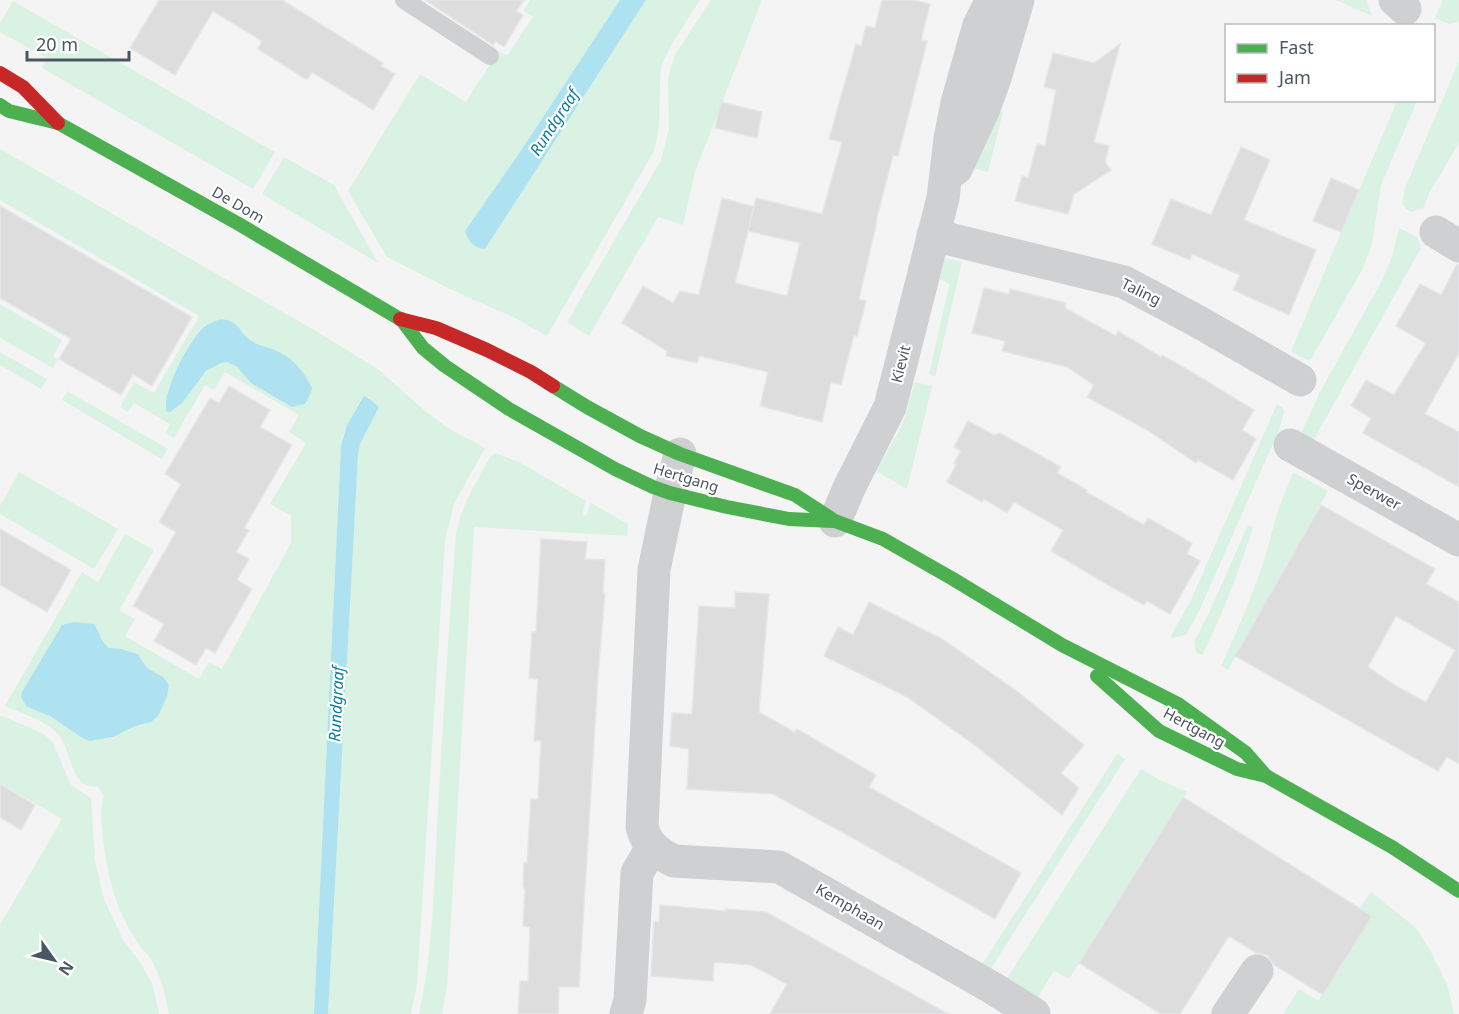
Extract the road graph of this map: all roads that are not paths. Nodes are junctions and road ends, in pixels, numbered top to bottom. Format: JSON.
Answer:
{"nodes":[{"id":1,"x":404,"y":0,"type":"edge"},
{"id":2,"x":992,"y":0,"type":"edge"},
{"id":3,"x":1018,"y":0,"type":"edge"},
{"id":4,"x":490,"y":56,"type":"dead end"},
{"id":5,"x":0,"y":73,"type":"edge"},
{"id":6,"x":0,"y":105,"type":"edge"},
{"id":7,"x":58,"y":123,"type":"junction"},
{"id":8,"x":943,"y":198,"type":"junction"},
{"id":9,"x":933,"y":235,"type":"junction"},
{"id":10,"x":401,"y":319,"type":"junction"},
{"id":11,"x":531,"y":372,"type":"joint"},
{"id":12,"x":1300,"y":380,"type":"dead end"},
{"id":13,"x":509,"y":409,"type":"joint"},
{"id":14,"x":1290,"y":445,"type":"dead end"},
{"id":15,"x":680,"y":454,"type":"junction"},
{"id":16,"x":670,"y":493,"type":"junction"},
{"id":17,"x":835,"y":521,"type":"junction"},
{"id":18,"x":1459,"y":540,"type":"edge"},
{"id":19,"x":1062,"y":645,"type":"junction"},
{"id":20,"x":1266,"y":776,"type":"junction"},
{"id":21,"x":652,"y":847,"type":"junction"},
{"id":22,"x":1459,"y":891,"type":"edge"},
{"id":23,"x":1257,"y":971,"type":"dead end"},
{"id":24,"x":626,"y":1014,"type":"edge"},
{"id":25,"x":1034,"y":1014,"type":"edge"},
{"id":26,"x":1228,"y":1014,"type":"edge"}],
"edges":[{"from":1,"to":4,"type":"lane"},
{"from":2,"to":8,"type":"street","name":"Kievit"},
{"from":3,"to":8,"type":"street","name":"Kievit"},
{"from":5,"to":7,"type":"street","name":"De Dom"},
{"from":6,"to":7,"type":"street","name":"De Dom"},
{"from":7,"to":10,"type":"street","name":"De Dom"},
{"from":8,"to":9,"type":"street","name":"Kievit"},
{"from":9,"to":12,"type":"street","name":"Taling"},
{"from":9,"to":17,"type":"street","name":"Kievit"},
{"from":10,"to":11,"type":"street","name":"De Dom"},
{"from":10,"to":13,"type":"street","name":"De Dom"},
{"from":11,"to":15,"type":"street","name":"Hertgang"},
{"from":13,"to":16,"type":"street","name":"Hertgang"},
{"from":14,"to":18,"type":"street","name":"Sperwer"},
{"from":15,"to":16,"type":"street"},
{"from":15,"to":17,"type":"street","name":"Hertgang"},
{"from":16,"to":17,"type":"street","name":"Hertgang"},
{"from":16,"to":21,"type":"street"},
{"from":17,"to":19,"type":"street","name":"Hertgang"},
{"from":19,"to":20,"type":"street","name":"Hertgang"},
{"from":19,"to":20,"type":"street","name":"Hertgang"},
{"from":20,"to":22,"type":"street","name":"Hertgang"},
{"from":21,"to":24,"type":"street"},
{"from":21,"to":25,"type":"street","name":"Kemphaan"},
{"from":23,"to":26,"type":"street"}]}
